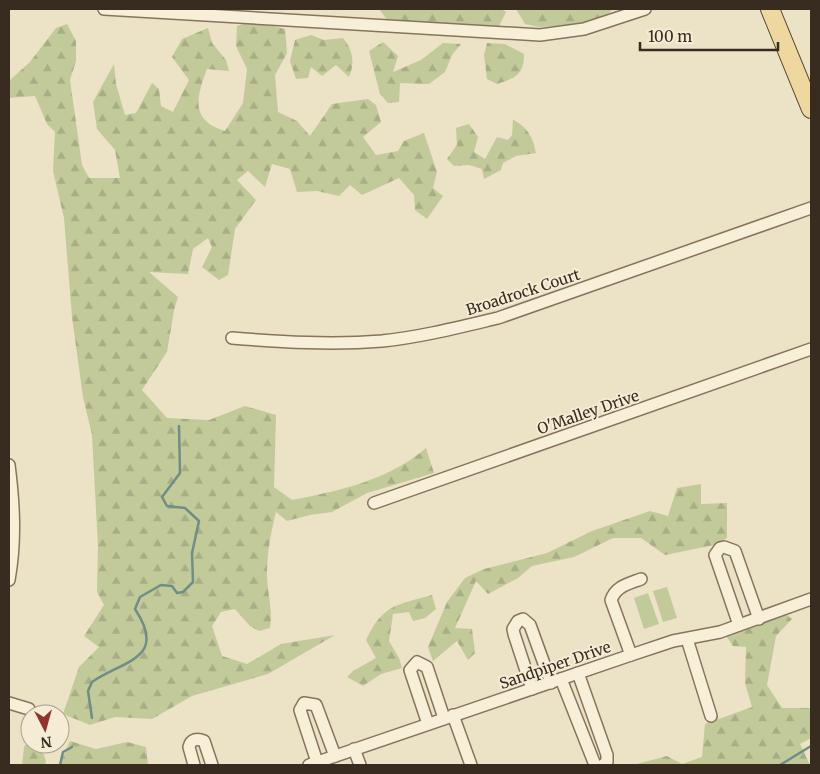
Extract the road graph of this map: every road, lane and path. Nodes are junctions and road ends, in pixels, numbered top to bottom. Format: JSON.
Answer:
{"nodes":[{"id":1,"x":104,"y":9,"type":"edge"},
{"id":2,"x":645,"y":9,"type":"edge"},
{"id":3,"x":770,"y":9,"type":"edge"},
{"id":4,"x":811,"y":109,"type":"edge"},
{"id":5,"x":811,"y":208,"type":"edge"},
{"id":6,"x":232,"y":338,"type":"dead end"},
{"id":7,"x":811,"y":349,"type":"edge"},
{"id":8,"x":9,"y":464,"type":"edge"},
{"id":9,"x":374,"y":503,"type":"dead end"},
{"id":10,"x":9,"y":580,"type":"edge"},
{"id":11,"x":641,"y":580,"type":"dead end"},
{"id":12,"x":811,"y":599,"type":"edge"},
{"id":13,"x":759,"y":619,"type":"junction"},
{"id":14,"x":739,"y":625,"type":"junction"},
{"id":15,"x":687,"y":639,"type":"junction"},
{"id":16,"x":631,"y":655,"type":"junction"},
{"id":17,"x":578,"y":673,"type":"junction"},
{"id":18,"x":556,"y":681,"type":"junction"},
{"id":19,"x":532,"y":689,"type":"junction"},
{"id":20,"x":711,"y":716,"type":"dead end"},
{"id":21,"x":449,"y":717,"type":"junction"},
{"id":22,"x":428,"y":724,"type":"junction"},
{"id":23,"x":354,"y":749,"type":"junction"},
{"id":24,"x":339,"y":758,"type":"edge"},
{"id":25,"x":313,"y":764,"type":"edge"},
{"id":26,"x":194,"y":765,"type":"edge"},
{"id":27,"x":212,"y":765,"type":"edge"},
{"id":28,"x":360,"y":765,"type":"edge"},
{"id":29,"x":471,"y":765,"type":"edge"},
{"id":30,"x":595,"y":765,"type":"edge"},
{"id":31,"x":603,"y":765,"type":"edge"}],
"edges":[{"from":1,"to":2,"type":"street"},
{"from":3,"to":4,"type":"main road"},
{"from":5,"to":6,"type":"street","name":"Broadrock Court"},
{"from":7,"to":9,"type":"street","name":"O'Malley Drive"},
{"from":8,"to":10,"type":"street"},
{"from":11,"to":16,"type":"street"},
{"from":12,"to":13,"type":"street","name":"Sandpiper Drive"},
{"from":13,"to":14,"type":"street","name":"Sandpiper Drive"},
{"from":13,"to":14,"type":"street"},
{"from":14,"to":15,"type":"street","name":"Sandpiper Drive"},
{"from":15,"to":16,"type":"street","name":"Sandpiper Drive"},
{"from":15,"to":20,"type":"street"},
{"from":16,"to":17,"type":"street","name":"Sandpiper Drive"},
{"from":17,"to":18,"type":"street","name":"Sandpiper Drive"},
{"from":17,"to":31,"type":"street"},
{"from":18,"to":19,"type":"street","name":"Sandpiper Drive"},
{"from":18,"to":19,"type":"street"},
{"from":18,"to":30,"type":"street"},
{"from":19,"to":21,"type":"street","name":"Sandpiper Drive"},
{"from":21,"to":22,"type":"street","name":"Sandpiper Drive"},
{"from":21,"to":22,"type":"street"},
{"from":21,"to":29,"type":"street"},
{"from":22,"to":23,"type":"street","name":"Sandpiper Drive"},
{"from":23,"to":24,"type":"street","name":"Sandpiper Drive"},
{"from":23,"to":28,"type":"street"},
{"from":24,"to":25,"type":"street","name":"Sandpiper Drive"},
{"from":24,"to":25,"type":"street"},
{"from":26,"to":27,"type":"street"}]}
